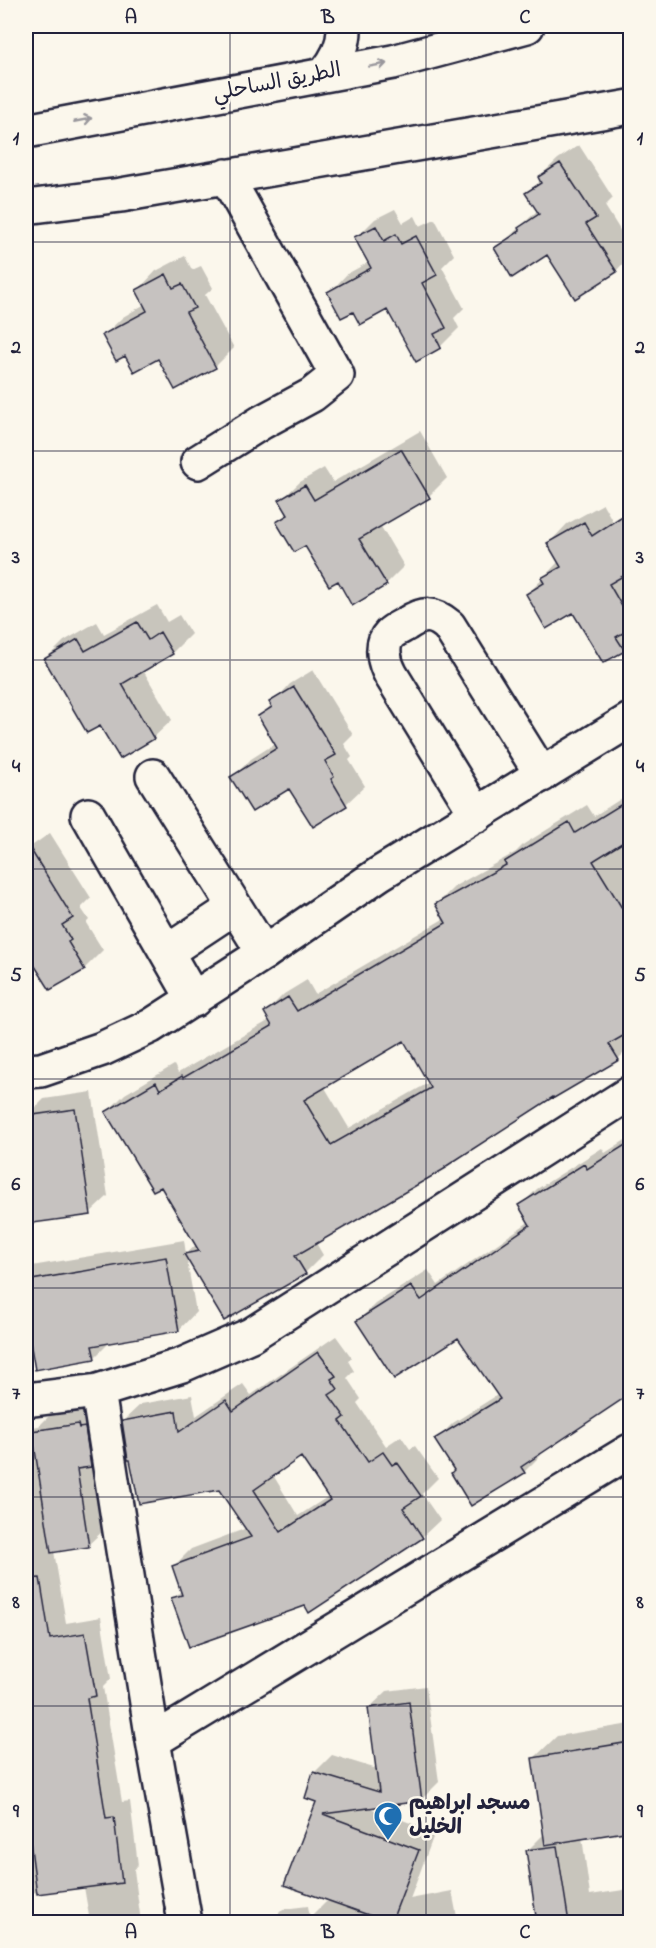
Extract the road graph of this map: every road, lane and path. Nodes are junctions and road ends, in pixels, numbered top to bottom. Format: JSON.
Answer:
{"nodes":[{"id":1,"x":344,"y":26,"type":"edge"},
{"id":2,"x":513,"y":27,"type":"edge"},
{"id":3,"x":325,"y":74,"type":"junction"},
{"id":4,"x":630,"y":107,"type":"edge"},
{"id":5,"x":26,"y":131,"type":"edge"},
{"id":6,"x":226,"y":176,"type":"junction"},
{"id":7,"x":26,"y":207,"type":"edge"},
{"id":8,"x":198,"y":462,"type":"dead end"},
{"id":9,"x":630,"y":720,"type":"edge"},
{"id":10,"x":542,"y":775,"type":"junction"},
{"id":11,"x":153,"y":776,"type":"dead end"},
{"id":12,"x":477,"y":814,"type":"junction"},
{"id":13,"x":88,"y":815,"type":"dead end"},
{"id":14,"x":235,"y":907,"type":"junction"},
{"id":15,"x":167,"y":952,"type":"junction"},
{"id":16,"x":264,"y":953,"type":"junction"},
{"id":17,"x":194,"y":1000,"type":"junction"},
{"id":18,"x":26,"y":1071,"type":"edge"},
{"id":19,"x":630,"y":1093,"type":"edge"},
{"id":20,"x":98,"y":1391,"type":"junction"},
{"id":21,"x":26,"y":1401,"type":"edge"},
{"id":22,"x":630,"y":1451,"type":"edge"},
{"id":23,"x":153,"y":1741,"type":"junction"},
{"id":24,"x":185,"y":1923,"type":"edge"}],
"edges":[{"from":1,"to":3,"type":"main road"},
{"from":3,"to":2,"type":"main road","name":"الطريق الساحلي","one_way":true},
{"from":5,"to":3,"type":"main road","name":"الطريق الساحلي","one_way":true},
{"from":4,"to":6,"type":"main road"},
{"from":6,"to":7,"type":"main road"},
{"from":6,"to":8,"type":"main road"},
{"from":9,"to":10,"type":"main road"},
{"from":10,"to":12,"type":"main road"},
{"from":10,"to":12,"type":"main road"},
{"from":11,"to":14,"type":"main road"},
{"from":12,"to":16,"type":"main road"},
{"from":13,"to":15,"type":"main road"},
{"from":14,"to":15,"type":"main road"},
{"from":14,"to":16,"type":"main road"},
{"from":15,"to":17,"type":"main road"},
{"from":16,"to":17,"type":"main road"},
{"from":17,"to":18,"type":"main road"},
{"from":19,"to":20,"type":"main road"},
{"from":20,"to":21,"type":"main road"},
{"from":20,"to":23,"type":"main road"},
{"from":22,"to":23,"type":"main road"},
{"from":23,"to":24,"type":"main road"}]}
